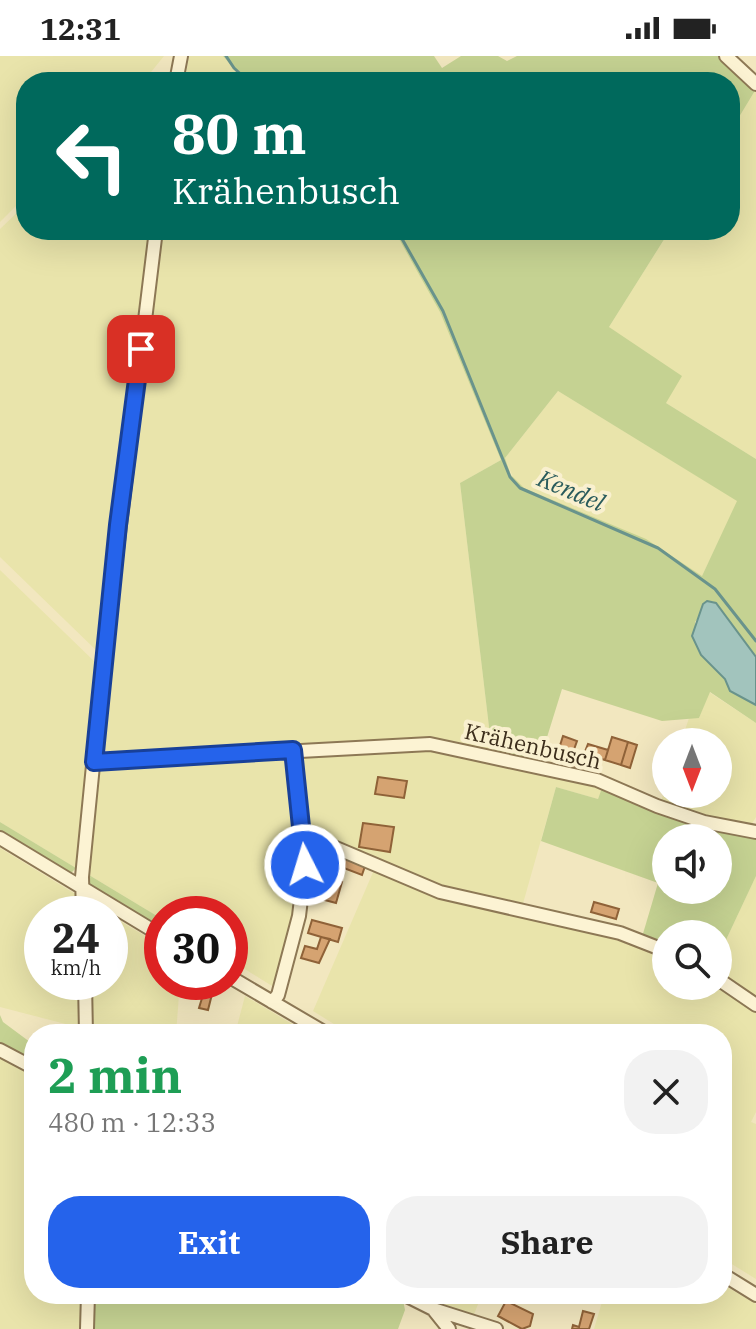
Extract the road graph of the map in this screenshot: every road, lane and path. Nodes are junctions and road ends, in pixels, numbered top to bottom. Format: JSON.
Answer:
{"nodes":[{"id":1,"x":726,"y":56,"type":"edge"},
{"id":2,"x":756,"y":84,"type":"edge"},
{"id":3,"x":155,"y":240,"type":"edge"},
{"id":4,"x":293,"y":750,"type":"junction"},
{"id":5,"x":94,"y":762,"type":"junction"},
{"id":6,"x":756,"y":832,"type":"edge"},
{"id":7,"x":303,"y":834,"type":"junction"},
{"id":8,"x":0,"y":838,"type":"edge"},
{"id":9,"x":82,"y":888,"type":"junction"},
{"id":10,"x":82,"y":896,"type":"edge"},
{"id":11,"x":144,"y":925,"type":"edge"},
{"id":12,"x":652,"y":946,"type":"edge"},
{"id":13,"x":248,"y":988,"type":"edge"},
{"id":14,"x":732,"y":989,"type":"edge"},
{"id":15,"x":85,"y":1000,"type":"edge"},
{"id":16,"x":272,"y":1002,"type":"junction"},
{"id":17,"x":756,"y":1005,"type":"edge"},
{"id":18,"x":86,"y":1024,"type":"edge"},
{"id":19,"x":310,"y":1024,"type":"edge"},
{"id":20,"x":0,"y":1050,"type":"edge"},
{"id":21,"x":24,"y":1063,"type":"edge"},
{"id":22,"x":732,"y":1280,"type":"edge"},
{"id":23,"x":756,"y":1295,"type":"edge"},
{"id":24,"x":88,"y":1304,"type":"edge"},
{"id":25,"x":423,"y":1304,"type":"edge"},
{"id":26,"x":433,"y":1309,"type":"junction"},
{"id":27,"x":87,"y":1329,"type":"edge"},
{"id":28,"x":449,"y":1329,"type":"edge"},
{"id":29,"x":496,"y":1329,"type":"edge"}],
"edges":[{"from":1,"to":2,"type":"street"},
{"from":3,"to":5,"type":"street"},
{"from":4,"to":5,"type":"street","name":"Krähenbusch"},
{"from":4,"to":6,"type":"street","name":"Krähenbusch"},
{"from":4,"to":7,"type":"street"},
{"from":5,"to":9,"type":"street"},
{"from":7,"to":12,"type":"street"},
{"from":7,"to":16,"type":"street"},
{"from":8,"to":9,"type":"street"},
{"from":9,"to":10,"type":"street"},
{"from":9,"to":11,"type":"street"},
{"from":13,"to":16,"type":"street"},
{"from":14,"to":17,"type":"street"},
{"from":15,"to":18,"type":"street"},
{"from":16,"to":19,"type":"street"},
{"from":20,"to":21,"type":"street"},
{"from":22,"to":23,"type":"street"},
{"from":24,"to":27,"type":"street"},
{"from":25,"to":26,"type":"street"},
{"from":26,"to":28,"type":"street"},
{"from":26,"to":29,"type":"street"}]}
